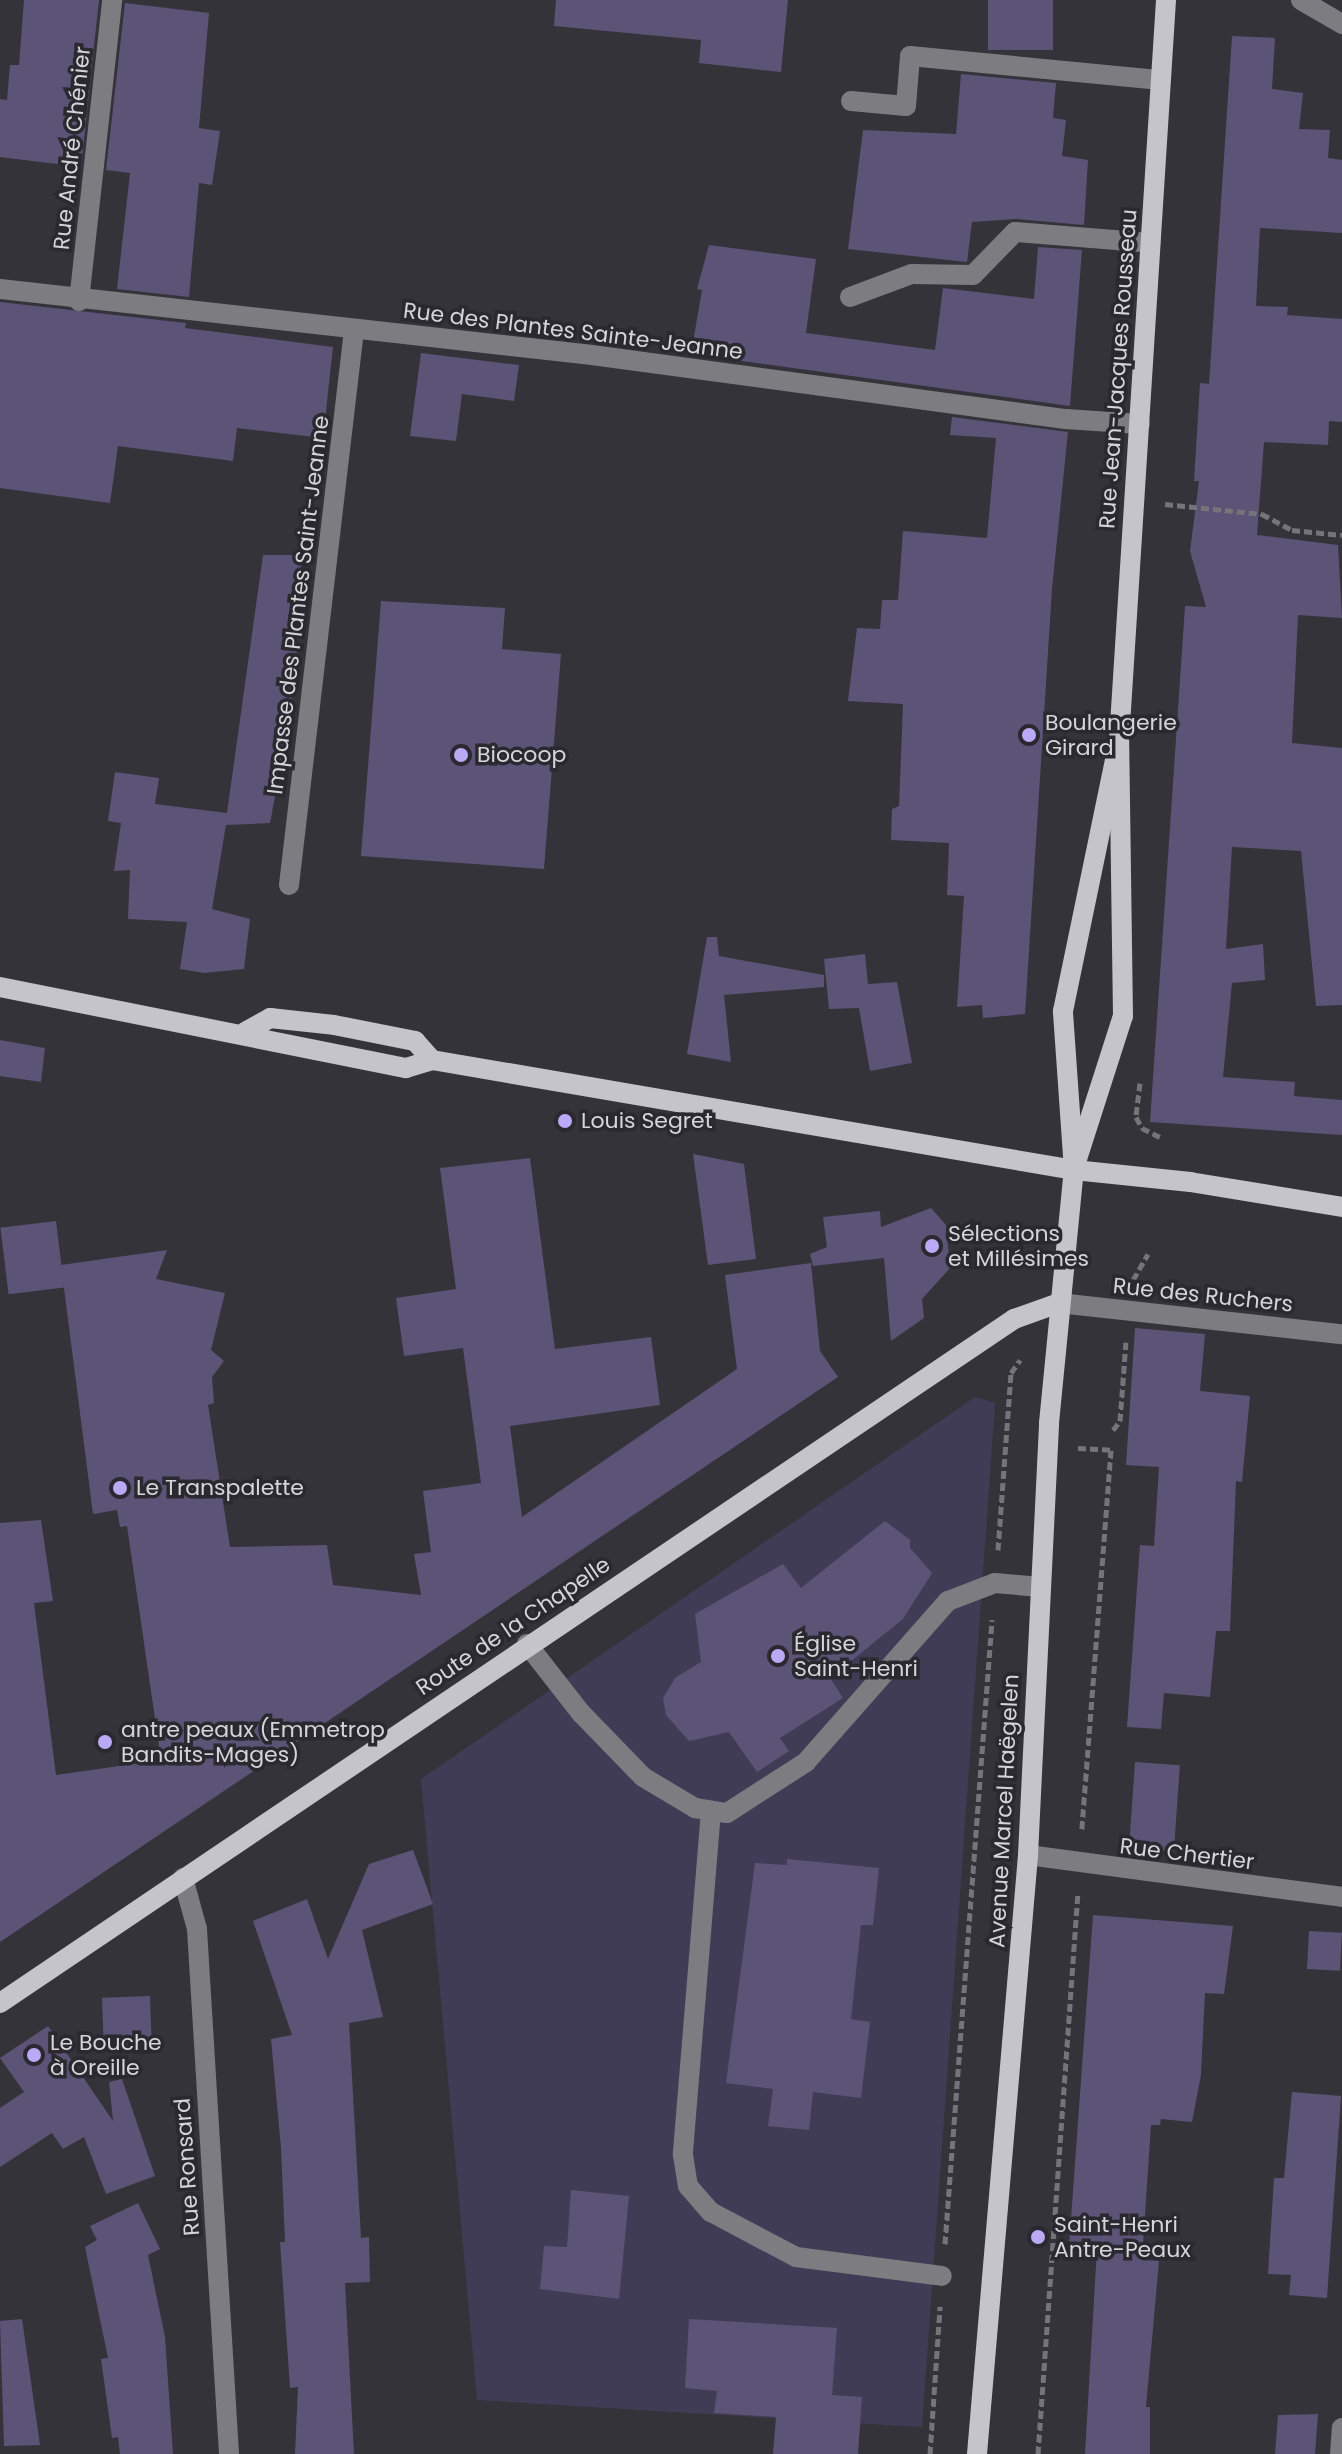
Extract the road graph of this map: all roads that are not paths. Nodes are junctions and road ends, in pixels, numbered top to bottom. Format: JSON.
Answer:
{"nodes":[{"id":1,"x":112,"y":0,"type":"edge"},
{"id":2,"x":1166,"y":0,"type":"edge"},
{"id":3,"x":1301,"y":0,"type":"edge"},
{"id":4,"x":1342,"y":24,"type":"edge"},
{"id":5,"x":1161,"y":80,"type":"junction"},
{"id":6,"x":851,"y":101,"type":"dead end"},
{"id":7,"x":1151,"y":243,"type":"junction"},
{"id":8,"x":0,"y":289,"type":"edge"},
{"id":9,"x":850,"y":297,"type":"dead end"},
{"id":10,"x":79,"y":301,"type":"junction"},
{"id":11,"x":354,"y":330,"type":"junction"},
{"id":12,"x":1140,"y":424,"type":"junction"},
{"id":13,"x":1119,"y":741,"type":"junction"},
{"id":14,"x":289,"y":885,"type":"dead end"},
{"id":15,"x":0,"y":987,"type":"edge"},
{"id":16,"x":245,"y":1032,"type":"junction"},
{"id":17,"x":432,"y":1060,"type":"junction"},
{"id":18,"x":1074,"y":1170,"type":"junction"},
{"id":19,"x":1342,"y":1207,"type":"edge"},
{"id":20,"x":1059,"y":1303,"type":"junction"},
{"id":21,"x":1342,"y":1334,"type":"edge"},
{"id":22,"x":1040,"y":1587,"type":"junction"},
{"id":23,"x":527,"y":1644,"type":"junction"},
{"id":24,"x":711,"y":1811,"type":"junction"},
{"id":25,"x":1028,"y":1855,"type":"junction"},
{"id":26,"x":183,"y":1878,"type":"junction"},
{"id":27,"x":1342,"y":1897,"type":"edge"},
{"id":28,"x":0,"y":2003,"type":"edge"},
{"id":29,"x":942,"y":2276,"type":"road end"},
{"id":30,"x":1342,"y":2428,"type":"edge"},
{"id":31,"x":229,"y":2454,"type":"edge"},
{"id":32,"x":977,"y":2454,"type":"edge"},
{"id":33,"x":1340,"y":2454,"type":"edge"}],
"edges":[{"from":1,"to":10,"type":"street","name":"Rue André Chénier"},
{"from":2,"to":5,"type":"main road","name":"Rue Jean-Jacques Rousseau"},
{"from":3,"to":4,"type":"street"},
{"from":5,"to":6,"type":"street"},
{"from":5,"to":7,"type":"main road","name":"Rue Jean-Jacques Rousseau"},
{"from":7,"to":9,"type":"street"},
{"from":7,"to":12,"type":"main road","name":"Rue Jean-Jacques Rousseau"},
{"from":8,"to":10,"type":"street","name":"Rue des Plantes Sainte-Jeanne"},
{"from":10,"to":11,"type":"street","name":"Rue des Plantes Sainte-Jeanne"},
{"from":11,"to":12,"type":"street","name":"Rue des Plantes Sainte-Jeanne"},
{"from":11,"to":14,"type":"street","name":"Impasse des Plantes Saint-Jeanne"},
{"from":12,"to":13,"type":"main road","name":"Rue Jean-Jacques Rousseau"},
{"from":13,"to":18,"type":"main road","name":"Rue Jean-Jacques Rousseau"},
{"from":13,"to":18,"type":"main road","name":"Rue Jean-Jacques Rousseau"},
{"from":15,"to":16,"type":"main road"},
{"from":16,"to":17,"type":"main road"},
{"from":16,"to":17,"type":"main road"},
{"from":17,"to":18,"type":"main road"},
{"from":18,"to":19,"type":"main road"},
{"from":18,"to":20,"type":"main road","name":"Avenue Marcel Haëgelen"},
{"from":20,"to":21,"type":"street","name":"Rue des Ruchers"},
{"from":20,"to":22,"type":"main road","name":"Avenue Marcel Haëgelen"},
{"from":20,"to":23,"type":"main road","name":"Route de la Chapelle"},
{"from":22,"to":24,"type":"street"},
{"from":22,"to":25,"type":"main road","name":"Avenue Marcel Haëgelen"},
{"from":23,"to":24,"type":"street"},
{"from":23,"to":26,"type":"main road","name":"Route de la Chapelle"},
{"from":24,"to":29,"type":"street"},
{"from":25,"to":27,"type":"street","name":"Rue Chertier"},
{"from":25,"to":32,"type":"main road","name":"Avenue Marcel Haëgelen"},
{"from":26,"to":28,"type":"main road","name":"Route de la Chapelle"},
{"from":26,"to":31,"type":"street","name":"Rue Ronsard"},
{"from":30,"to":33,"type":"street"}]}
